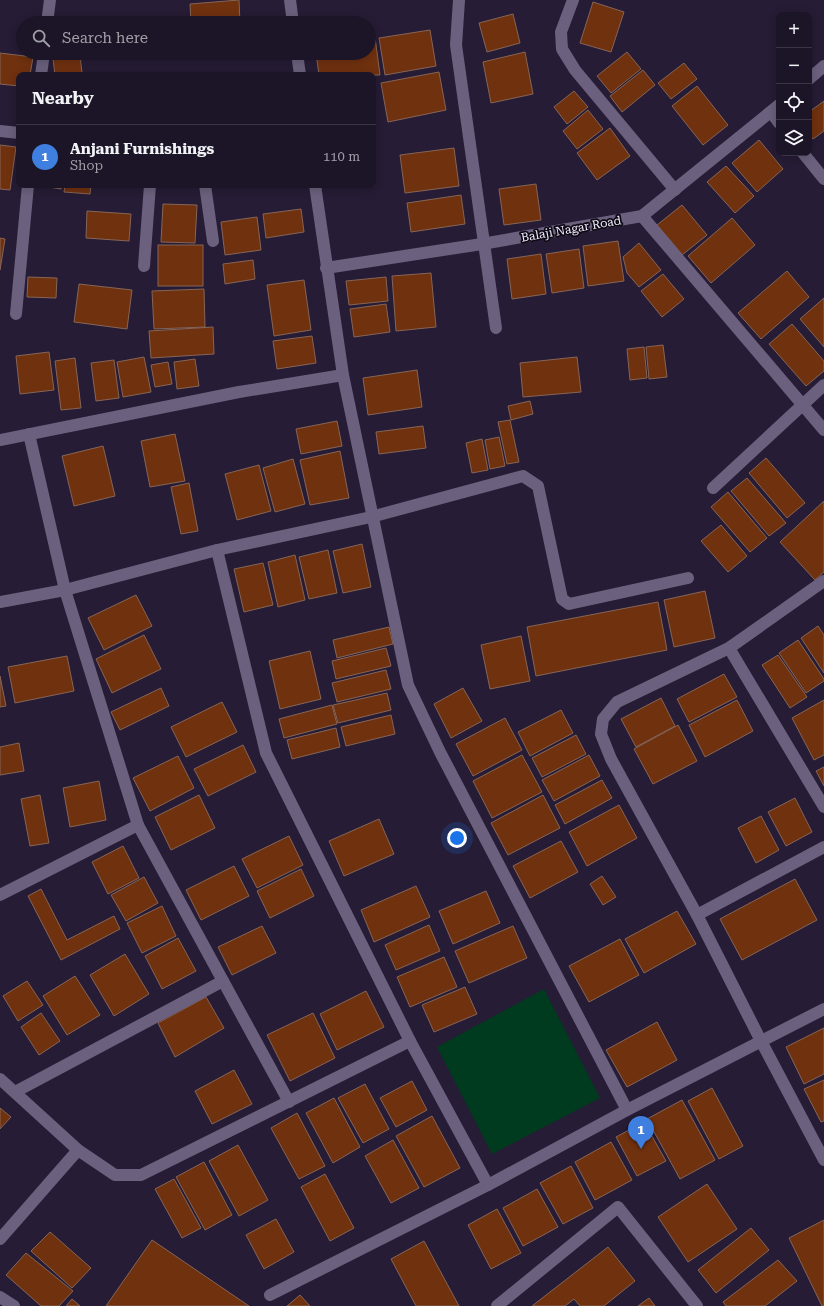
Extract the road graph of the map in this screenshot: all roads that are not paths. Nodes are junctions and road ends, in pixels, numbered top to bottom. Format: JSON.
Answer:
{"nodes":[{"id":1,"x":50,"y":0,"type":"edge"},
{"id":2,"x":290,"y":0,"type":"edge"},
{"id":3,"x":459,"y":0,"type":"edge"},
{"id":4,"x":573,"y":0,"type":"edge"},
{"id":5,"x":48,"y":16,"type":"edge"},
{"id":6,"x":292,"y":16,"type":"edge"},
{"id":7,"x":43,"y":60,"type":"edge"},
{"id":8,"x":298,"y":60,"type":"edge"},
{"id":9,"x":824,"y":66,"type":"edge"},
{"id":10,"x":41,"y":72,"type":"edge"},
{"id":11,"x":300,"y":72,"type":"edge"},
{"id":12,"x":812,"y":76,"type":"edge"},
{"id":13,"x":775,"y":109,"type":"edge"},
{"id":14,"x":778,"y":120,"type":"edge"},
{"id":15,"x":0,"y":132,"type":"edge"},
{"id":16,"x":16,"y":133,"type":"edge"},
{"id":17,"x":805,"y":156,"type":"edge"},
{"id":18,"x":824,"y":179,"type":"edge"},
{"id":19,"x":28,"y":188,"type":"edge"},
{"id":20,"x":150,"y":188,"type":"edge"},
{"id":21,"x":205,"y":188,"type":"edge"},
{"id":22,"x":315,"y":188,"type":"edge"},
{"id":23,"x":675,"y":190,"type":"junction"},
{"id":24,"x":642,"y":216,"type":"junction"},
{"id":25,"x":213,"y":241,"type":"dead end"},
{"id":26,"x":482,"y":244,"type":"junction"},
{"id":27,"x":144,"y":266,"type":"dead end"},
{"id":28,"x":326,"y":268,"type":"junction"},
{"id":29,"x":16,"y":314,"type":"dead end"},
{"id":30,"x":496,"y":328,"type":"dead end"},
{"id":31,"x":343,"y":375,"type":"junction"},
{"id":32,"x":824,"y":385,"type":"edge"},
{"id":33,"x":802,"y":404,"type":"junction"},
{"id":34,"x":824,"y":430,"type":"edge"},
{"id":35,"x":29,"y":434,"type":"junction"},
{"id":36,"x":0,"y":440,"type":"edge"},
{"id":37,"x":713,"y":488,"type":"dead end"},
{"id":38,"x":372,"y":517,"type":"junction"},
{"id":39,"x":217,"y":550,"type":"junction"},
{"id":40,"x":688,"y":578,"type":"dead end"},
{"id":41,"x":824,"y":581,"type":"edge"},
{"id":42,"x":65,"y":590,"type":"junction"},
{"id":43,"x":0,"y":602,"type":"edge"},
{"id":44,"x":728,"y":648,"type":"junction"},
{"id":45,"x":824,"y":807,"type":"edge"},
{"id":46,"x":138,"y":825,"type":"junction"},
{"id":47,"x":824,"y":847,"type":"edge"},
{"id":48,"x":0,"y":895,"type":"edge"},
{"id":49,"x":697,"y":915,"type":"junction"},
{"id":50,"x":223,"y":981,"type":"junction"},
{"id":51,"x":824,"y":1009,"type":"edge"},
{"id":52,"x":410,"y":1041,"type":"junction"},
{"id":53,"x":761,"y":1041,"type":"junction"},
{"id":54,"x":0,"y":1079,"type":"edge"},
{"id":55,"x":15,"y":1092,"type":"junction"},
{"id":56,"x":289,"y":1102,"type":"junction"},
{"id":57,"x":627,"y":1110,"type":"junction"},
{"id":58,"x":78,"y":1150,"type":"junction"},
{"id":59,"x":824,"y":1160,"type":"edge"},
{"id":60,"x":488,"y":1185,"type":"junction"},
{"id":61,"x":0,"y":1239,"type":"edge"},
{"id":62,"x":270,"y":1295,"type":"dead end"},
{"id":63,"x":0,"y":1297,"type":"edge"},
{"id":64,"x":14,"y":1306,"type":"edge"},
{"id":65,"x":497,"y":1306,"type":"edge"},
{"id":66,"x":697,"y":1306,"type":"edge"}],
"edges":[{"from":1,"to":5,"type":"street"},
{"from":2,"to":6,"type":"street"},
{"from":3,"to":26,"type":"street"},
{"from":4,"to":23,"type":"street"},
{"from":7,"to":10,"type":"street"},
{"from":8,"to":11,"type":"street"},
{"from":9,"to":12,"type":"street"},
{"from":13,"to":14,"type":"street"},
{"from":13,"to":23,"type":"street","name":"Balaji Nagar Road"},
{"from":15,"to":16,"type":"street"},
{"from":17,"to":18,"type":"street"},
{"from":19,"to":29,"type":"street"},
{"from":20,"to":27,"type":"street"},
{"from":21,"to":25,"type":"street"},
{"from":22,"to":28,"type":"street"},
{"from":23,"to":24,"type":"street","name":"Balaji Nagar Road"},
{"from":24,"to":26,"type":"street","name":"Balaji Nagar Road"},
{"from":24,"to":33,"type":"street"},
{"from":26,"to":28,"type":"street","name":"Balaji Nagar Road"},
{"from":26,"to":30,"type":"street"},
{"from":28,"to":31,"type":"street"},
{"from":31,"to":35,"type":"street"},
{"from":31,"to":38,"type":"street"},
{"from":32,"to":33,"type":"street"},
{"from":33,"to":34,"type":"street"},
{"from":33,"to":37,"type":"street"},
{"from":35,"to":36,"type":"street"},
{"from":35,"to":42,"type":"street"},
{"from":38,"to":39,"type":"street"},
{"from":38,"to":40,"type":"street"},
{"from":38,"to":57,"type":"street"},
{"from":39,"to":42,"type":"street"},
{"from":39,"to":52,"type":"street"},
{"from":41,"to":44,"type":"street"},
{"from":42,"to":43,"type":"street"},
{"from":42,"to":46,"type":"street"},
{"from":44,"to":45,"type":"street"},
{"from":44,"to":49,"type":"street"},
{"from":46,"to":48,"type":"street"},
{"from":46,"to":50,"type":"street"},
{"from":47,"to":49,"type":"street"},
{"from":49,"to":53,"type":"street"},
{"from":50,"to":55,"type":"street"},
{"from":50,"to":56,"type":"street"},
{"from":51,"to":53,"type":"street"},
{"from":52,"to":56,"type":"street"},
{"from":52,"to":60,"type":"street"},
{"from":53,"to":57,"type":"street"},
{"from":53,"to":59,"type":"street"},
{"from":54,"to":55,"type":"street"},
{"from":55,"to":58,"type":"street"},
{"from":56,"to":58,"type":"street"},
{"from":57,"to":60,"type":"street"},
{"from":58,"to":61,"type":"street"},
{"from":60,"to":62,"type":"street"},
{"from":63,"to":64,"type":"street"},
{"from":65,"to":66,"type":"street"}]}
